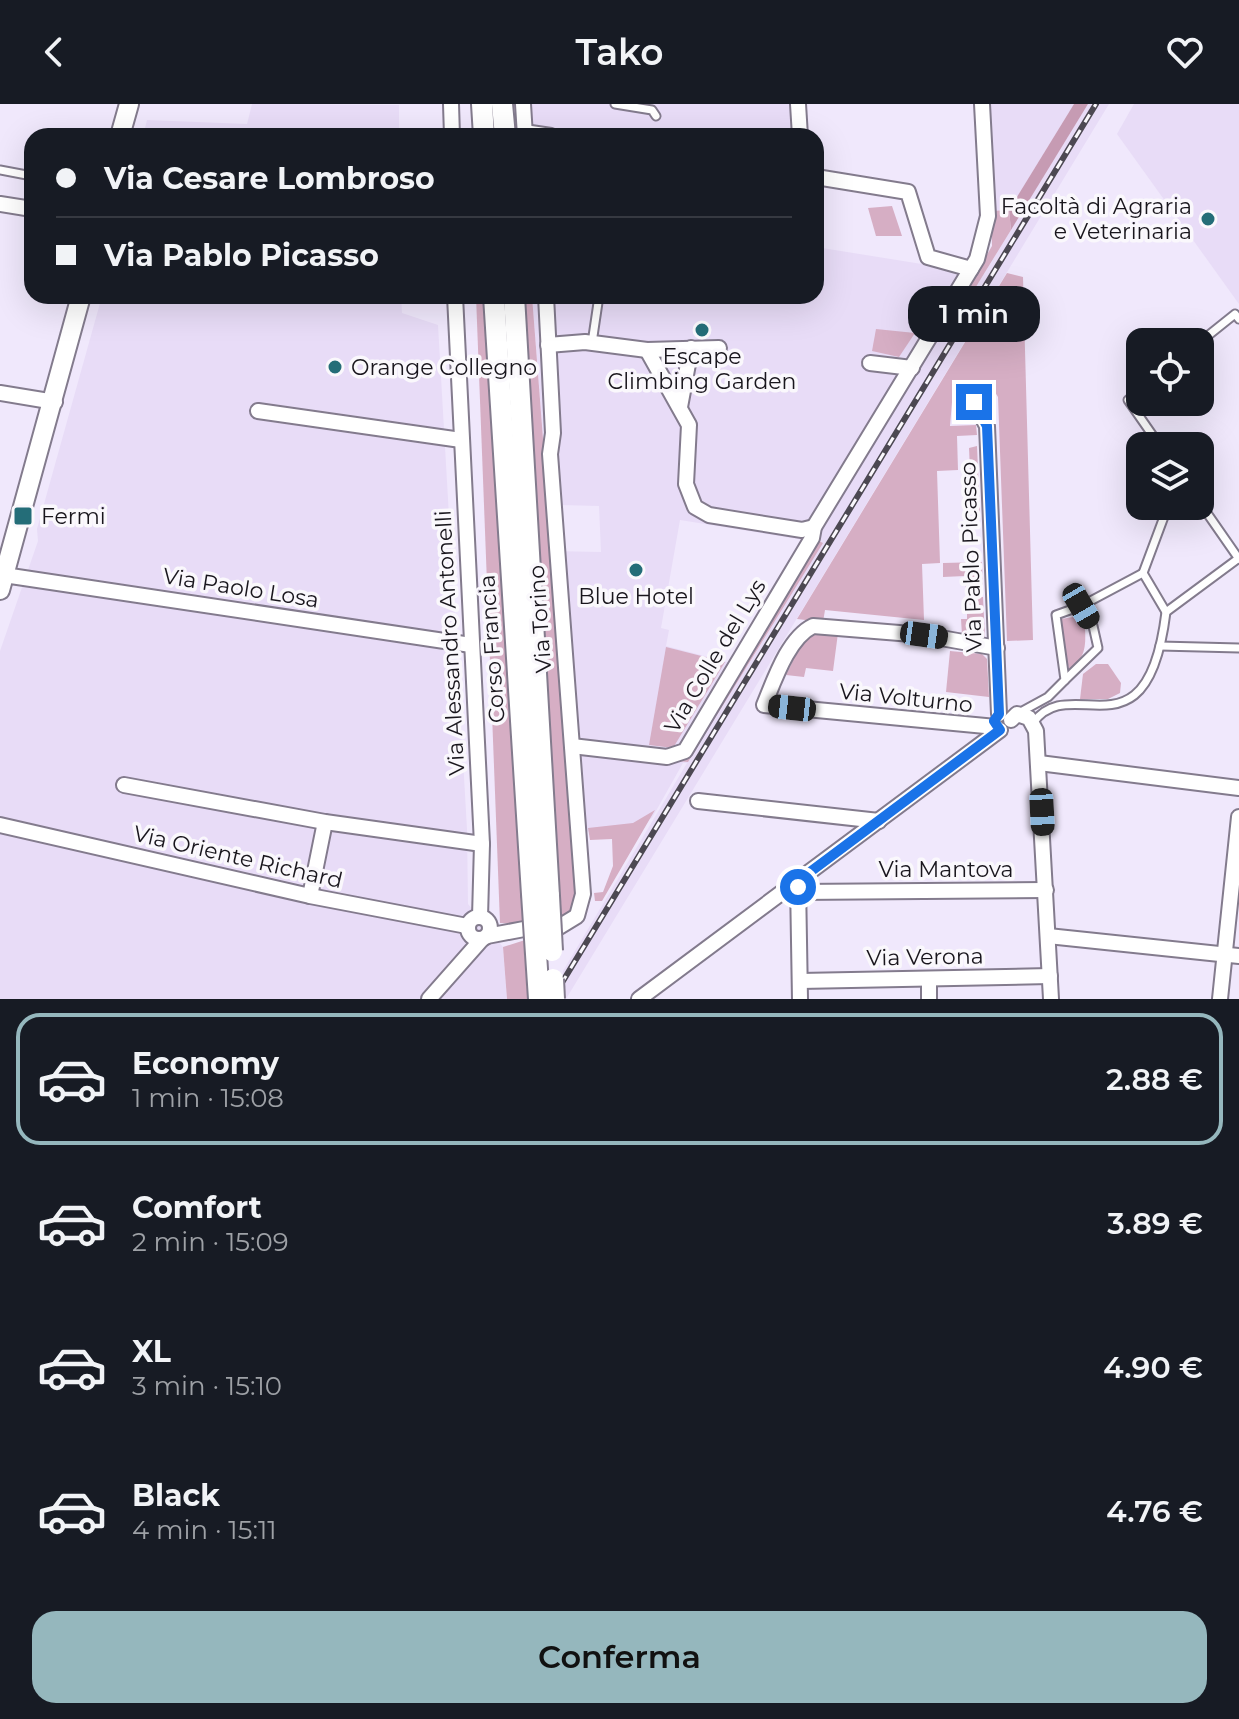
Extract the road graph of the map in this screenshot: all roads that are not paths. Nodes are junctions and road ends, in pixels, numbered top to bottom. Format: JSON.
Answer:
{"nodes":[{"id":1,"x":129,"y":104,"type":"edge"},
{"id":2,"x":451,"y":104,"type":"edge"},
{"id":3,"x":482,"y":104,"type":"edge"},
{"id":4,"x":502,"y":104,"type":"edge"},
{"id":5,"x":523,"y":104,"type":"edge"},
{"id":6,"x":615,"y":104,"type":"edge"},
{"id":7,"x":798,"y":104,"type":"edge"},
{"id":8,"x":982,"y":104,"type":"edge"},
{"id":9,"x":656,"y":116,"type":"dead end"},
{"id":10,"x":122,"y":128,"type":"edge"},
{"id":11,"x":452,"y":128,"type":"edge"},
{"id":12,"x":484,"y":128,"type":"edge"},
{"id":13,"x":514,"y":128,"type":"edge"},
{"id":14,"x":519,"y":128,"type":"edge"},
{"id":15,"x":800,"y":128,"type":"edge"},
{"id":16,"x":0,"y":170,"type":"edge"},
{"id":17,"x":24,"y":174,"type":"edge"},
{"id":18,"x":824,"y":178,"type":"edge"},
{"id":19,"x":0,"y":204,"type":"edge"},
{"id":20,"x":24,"y":207,"type":"edge"},
{"id":21,"x":971,"y":269,"type":"junction"},
{"id":22,"x":79,"y":304,"type":"edge"},
{"id":23,"x":455,"y":304,"type":"edge"},
{"id":24,"x":495,"y":304,"type":"edge"},
{"id":25,"x":514,"y":304,"type":"edge"},
{"id":26,"x":546,"y":304,"type":"edge"},
{"id":27,"x":598,"y":304,"type":"edge"},
{"id":28,"x":1239,"y":319,"type":"edge"},
{"id":29,"x":1214,"y":331,"type":"edge"},
{"id":30,"x":592,"y":343,"type":"junction"},
{"id":31,"x":548,"y":345,"type":"junction"},
{"id":32,"x":691,"y":348,"type":"junction"},
{"id":33,"x":719,"y":348,"type":"dead end"},
{"id":34,"x":647,"y":350,"type":"junction"},
{"id":35,"x":870,"y":363,"type":"dead end"},
{"id":36,"x":912,"y":368,"type":"junction"},
{"id":37,"x":0,"y":393,"type":"edge"},
{"id":38,"x":55,"y":402,"type":"junction"},
{"id":39,"x":974,"y":402,"type":"dead end"},
{"id":40,"x":680,"y":407,"type":"junction"},
{"id":41,"x":258,"y":411,"type":"dead end"},
{"id":42,"x":461,"y":440,"type":"junction"},
{"id":43,"x":1163,"y":520,"type":"edge"},
{"id":44,"x":1212,"y":520,"type":"edge"},
{"id":45,"x":814,"y":527,"type":"junction"},
{"id":46,"x":1239,"y":558,"type":"edge"},
{"id":47,"x":1143,"y":573,"type":"junction"},
{"id":48,"x":1,"y":580,"type":"edge"},
{"id":49,"x":1081,"y":606,"type":"junction"},
{"id":50,"x":1166,"y":612,"type":"junction"},
{"id":51,"x":471,"y":645,"type":"junction"},
{"id":52,"x":1160,"y":646,"type":"junction"},
{"id":53,"x":997,"y":648,"type":"junction"},
{"id":54,"x":1239,"y":648,"type":"edge"},
{"id":55,"x":1065,"y":680,"type":"junction"},
{"id":56,"x":1005,"y":721,"type":"junction"},
{"id":57,"x":1033,"y":723,"type":"junction"},
{"id":58,"x":572,"y":746,"type":"junction"},
{"id":59,"x":1039,"y":763,"type":"junction"},
{"id":60,"x":124,"y":785,"type":"dead end"},
{"id":61,"x":1239,"y":788,"type":"edge"},
{"id":62,"x":698,"y":801,"type":"dead end"},
{"id":63,"x":1239,"y":817,"type":"edge"},
{"id":64,"x":879,"y":821,"type":"junction"},
{"id":65,"x":325,"y":822,"type":"junction"},
{"id":66,"x":0,"y":825,"type":"edge"},
{"id":67,"x":482,"y":844,"type":"junction"},
{"id":68,"x":798,"y":886,"type":"junction"},
{"id":69,"x":1046,"y":890,"type":"junction"},
{"id":70,"x":540,"y":895,"type":"junction"},
{"id":71,"x":310,"y":896,"type":"junction"},
{"id":72,"x":559,"y":927,"type":"dead end"},
{"id":73,"x":524,"y":929,"type":"dead end"},
{"id":74,"x":477,"y":930,"type":"junction"},
{"id":75,"x":1048,"y":936,"type":"junction"},
{"id":76,"x":1232,"y":955,"type":"edge"},
{"id":77,"x":1050,"y":976,"type":"junction"},
{"id":78,"x":929,"y":979,"type":"junction"},
{"id":79,"x":800,"y":981,"type":"junction"},
{"id":80,"x":429,"y":999,"type":"edge"},
{"id":81,"x":539,"y":999,"type":"edge"},
{"id":82,"x":554,"y":999,"type":"edge"},
{"id":83,"x":639,"y":999,"type":"edge"},
{"id":84,"x":800,"y":999,"type":"edge"},
{"id":85,"x":929,"y":999,"type":"edge"},
{"id":86,"x":1051,"y":999,"type":"edge"},
{"id":87,"x":1220,"y":999,"type":"edge"}],
"edges":[{"from":1,"to":10,"type":"street"},
{"from":2,"to":11,"type":"street"},
{"from":3,"to":12,"type":"main road"},
{"from":4,"to":13,"type":"main road"},
{"from":5,"to":14,"type":"street"},
{"from":6,"to":9,"type":"lane"},
{"from":7,"to":15,"type":"street"},
{"from":8,"to":21,"type":"street","name":"Via Colle del Lys"},
{"from":16,"to":17,"type":"lane"},
{"from":18,"to":21,"type":"street"},
{"from":19,"to":20,"type":"street"},
{"from":21,"to":36,"type":"street","name":"Via Colle del Lys"},
{"from":22,"to":38,"type":"street"},
{"from":23,"to":42,"type":"street","name":"Via Alessandro Antonelli"},
{"from":24,"to":70,"type":"main road","name":"Corso Francia"},
{"from":25,"to":70,"type":"main road","name":"Corso Francia"},
{"from":26,"to":31,"type":"street","name":"Via Torino"},
{"from":27,"to":30,"type":"lane"},
{"from":28,"to":29,"type":"lane"},
{"from":30,"to":31,"type":"street"},
{"from":30,"to":34,"type":"street"},
{"from":31,"to":58,"type":"street","name":"Via Torino"},
{"from":32,"to":33,"type":"street"},
{"from":32,"to":34,"type":"street"},
{"from":32,"to":40,"type":"street"},
{"from":34,"to":40,"type":"street"},
{"from":35,"to":36,"type":"street"},
{"from":36,"to":45,"type":"street","name":"Via Colle del Lys"},
{"from":37,"to":38,"type":"street"},
{"from":38,"to":48,"type":"street"},
{"from":39,"to":53,"type":"street","name":"Via Pablo Picasso"},
{"from":40,"to":45,"type":"street"},
{"from":41,"to":42,"type":"street"},
{"from":42,"to":51,"type":"street","name":"Via Alessandro Antonelli"},
{"from":43,"to":47,"type":"lane"},
{"from":44,"to":46,"type":"lane"},
{"from":45,"to":58,"type":"street","name":"Via Colle del Lys"},
{"from":46,"to":50,"type":"lane"},
{"from":47,"to":49,"type":"lane"},
{"from":47,"to":50,"type":"lane"},
{"from":48,"to":51,"type":"street","name":"Via Paolo Losa"},
{"from":49,"to":55,"type":"lane"},
{"from":49,"to":55,"type":"lane"},
{"from":50,"to":52,"type":"lane"},
{"from":51,"to":67,"type":"street","name":"Via Alessandro Antonelli"},
{"from":52,"to":54,"type":"lane"},
{"from":52,"to":57,"type":"lane"},
{"from":53,"to":56,"type":"street","name":"Via Pablo Picasso"},
{"from":53,"to":56,"type":"street","name":"Via Volturno"},
{"from":55,"to":56,"type":"lane"},
{"from":56,"to":57,"type":"street"},
{"from":56,"to":64,"type":"street"},
{"from":57,"to":59,"type":"street"},
{"from":58,"to":72,"type":"street","name":"Via Torino"},
{"from":59,"to":61,"type":"street"},
{"from":59,"to":69,"type":"street"},
{"from":60,"to":65,"type":"street"},
{"from":62,"to":64,"type":"street"},
{"from":63,"to":76,"type":"street"},
{"from":64,"to":68,"type":"street"},
{"from":65,"to":67,"type":"street"},
{"from":65,"to":71,"type":"street"},
{"from":66,"to":71,"type":"street","name":"Via Oriente Richard"},
{"from":67,"to":74,"type":"street","name":"Via Alessandro Antonelli"},
{"from":68,"to":69,"type":"street","name":"Via Mantova"},
{"from":68,"to":79,"type":"street"},
{"from":68,"to":83,"type":"street"},
{"from":69,"to":75,"type":"street"},
{"from":70,"to":81,"type":"main road","name":"Corso Francia","bridge":true},
{"from":70,"to":82,"type":"main road","name":"Corso Francia","bridge":true},
{"from":71,"to":74,"type":"street","name":"Via Oriente Richard"},
{"from":73,"to":74,"type":"street"},
{"from":74,"to":80,"type":"street"},
{"from":75,"to":76,"type":"street"},
{"from":75,"to":77,"type":"street"},
{"from":76,"to":87,"type":"street"},
{"from":77,"to":78,"type":"street","name":"Via Verona"},
{"from":77,"to":86,"type":"street"},
{"from":78,"to":79,"type":"street","name":"Via Verona"},
{"from":78,"to":85,"type":"street"},
{"from":79,"to":84,"type":"street"}]}
